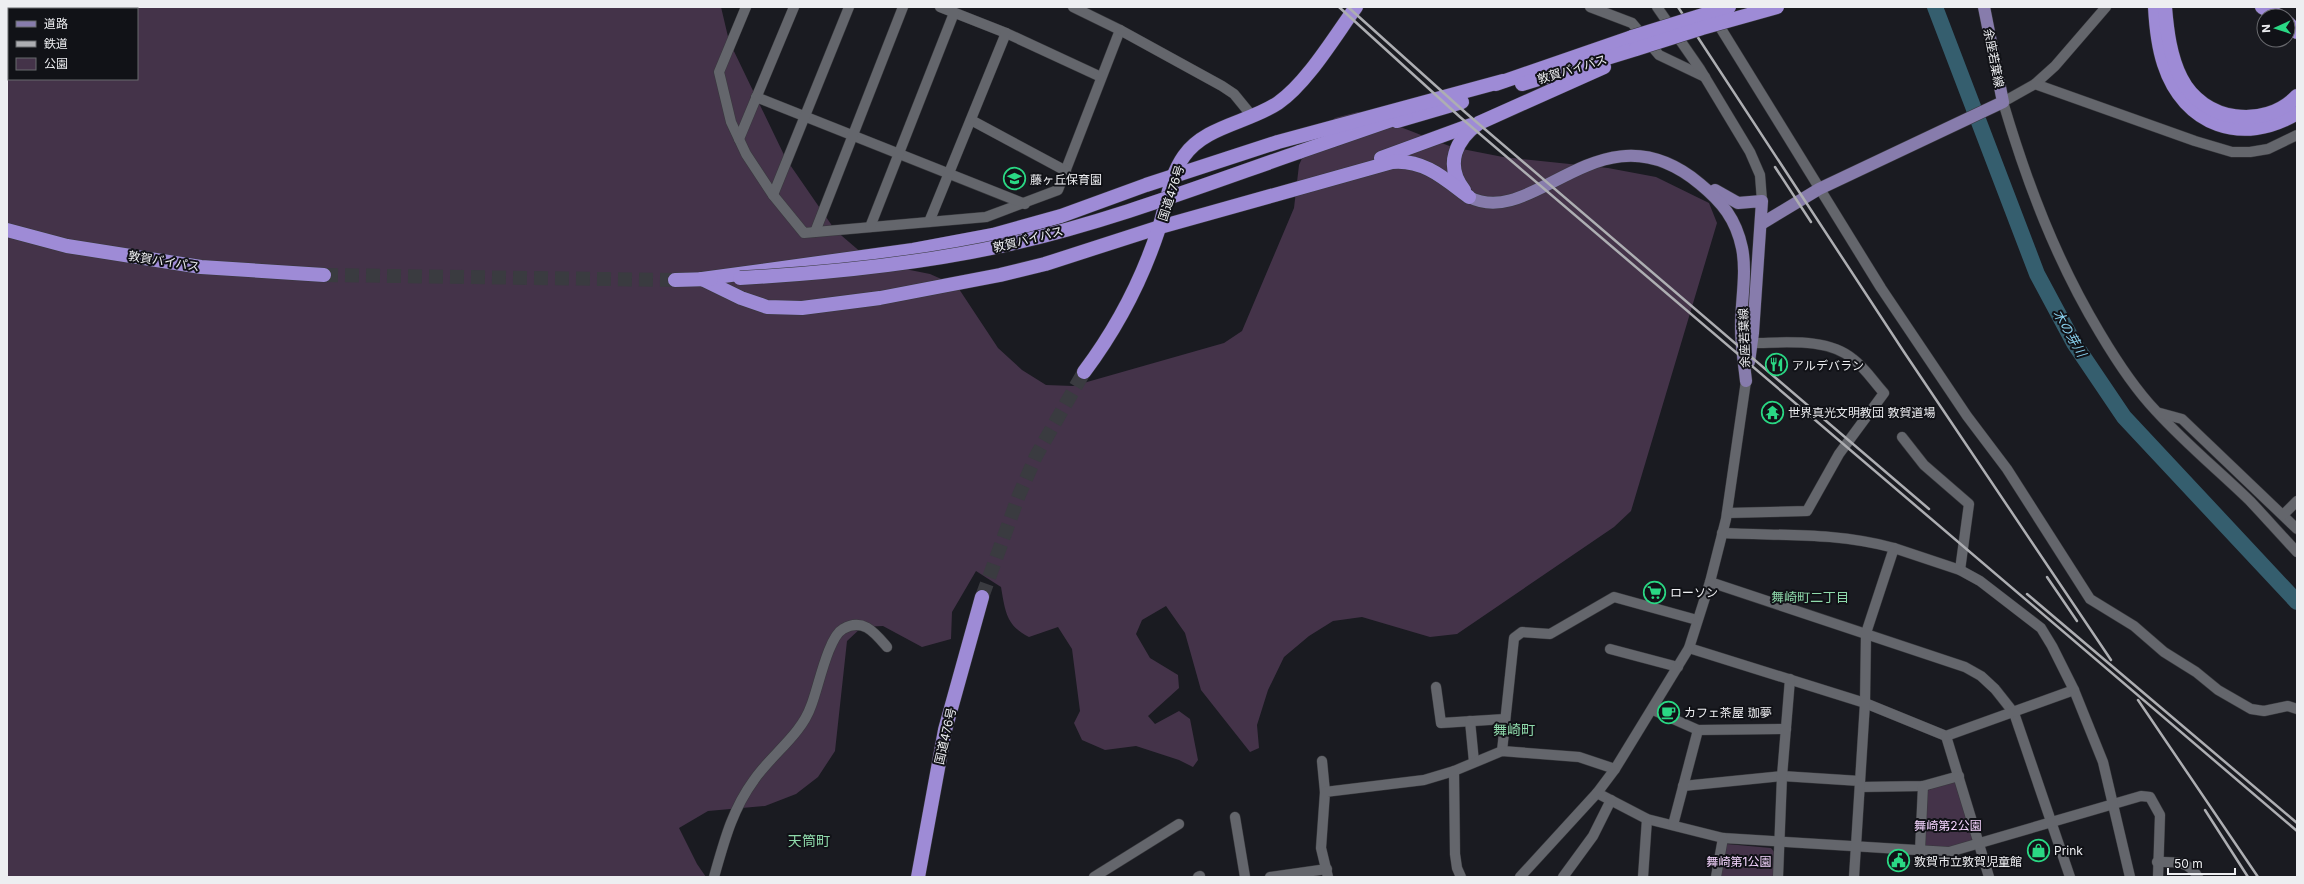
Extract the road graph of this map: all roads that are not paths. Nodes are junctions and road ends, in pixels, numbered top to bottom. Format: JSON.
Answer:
{"nodes":[{"id":1,"x":746,"y":7,"type":"edge"},
{"id":2,"x":794,"y":7,"type":"edge"},
{"id":3,"x":849,"y":7,"type":"edge"},
{"id":4,"x":903,"y":7,"type":"edge"},
{"id":5,"x":940,"y":7,"type":"edge"},
{"id":6,"x":1073,"y":7,"type":"edge"},
{"id":7,"x":1356,"y":7,"type":"edge"},
{"id":8,"x":1590,"y":7,"type":"edge"},
{"id":9,"x":1657,"y":7,"type":"edge"},
{"id":10,"x":1706,"y":7,"type":"edge"},
{"id":11,"x":1729,"y":7,"type":"edge"},
{"id":12,"x":1777,"y":7,"type":"edge"},
{"id":13,"x":1984,"y":7,"type":"edge"},
{"id":14,"x":2106,"y":7,"type":"edge"},
{"id":15,"x":2155,"y":7,"type":"edge"},
{"id":16,"x":2165,"y":7,"type":"edge"},
{"id":17,"x":954,"y":13,"type":"junction"},
{"id":18,"x":1120,"y":30,"type":"junction"},
{"id":19,"x":1006,"y":33,"type":"junction"},
{"id":20,"x":1635,"y":46,"type":"junction"},
{"id":21,"x":1101,"y":77,"type":"junction"},
{"id":22,"x":1705,"y":77,"type":"junction"},
{"id":23,"x":1503,"y":81,"type":"junction"},
{"id":24,"x":2035,"y":84,"type":"junction"},
{"id":25,"x":2297,"y":96,"type":"edge"},
{"id":26,"x":756,"y":97,"type":"junction"},
{"id":27,"x":2003,"y":102,"type":"junction"},
{"id":28,"x":2297,"y":112,"type":"edge"},
{"id":29,"x":1252,"y":116,"type":"junction"},
{"id":30,"x":806,"y":117,"type":"junction"},
{"id":31,"x":971,"y":120,"type":"junction"},
{"id":32,"x":1479,"y":123,"type":"junction"},
{"id":33,"x":1366,"y":130,"type":"junction"},
{"id":34,"x":853,"y":135,"type":"junction"},
{"id":35,"x":2297,"y":135,"type":"edge"},
{"id":36,"x":739,"y":139,"type":"junction"},
{"id":37,"x":899,"y":154,"type":"junction"},
{"id":38,"x":1066,"y":171,"type":"junction"},
{"id":39,"x":949,"y":174,"type":"junction"},
{"id":40,"x":1173,"y":176,"type":"junction"},
{"id":41,"x":1694,"y":179,"type":"junction"},
{"id":42,"x":1309,"y":184,"type":"junction"},
{"id":43,"x":1819,"y":189,"type":"junction"},
{"id":44,"x":773,"y":195,"type":"junction"},
{"id":45,"x":1469,"y":197,"type":"junction"},
{"id":46,"x":1762,"y":201,"type":"junction"},
{"id":47,"x":1025,"y":204,"type":"junction"},
{"id":48,"x":929,"y":222,"type":"junction"},
{"id":49,"x":1761,"y":224,"type":"junction"},
{"id":50,"x":1160,"y":227,"type":"junction"},
{"id":51,"x":870,"y":228,"type":"junction"},
{"id":52,"x":7,"y":230,"type":"edge"},
{"id":53,"x":815,"y":232,"type":"junction"},
{"id":54,"x":324,"y":275,"type":"tunnel mouth"},
{"id":55,"x":740,"y":276,"type":"junction"},
{"id":56,"x":702,"y":279,"type":"junction"},
{"id":57,"x":675,"y":280,"type":"tunnel mouth"},
{"id":58,"x":1752,"y":343,"type":"junction"},
{"id":59,"x":1084,"y":372,"type":"tunnel mouth"},
{"id":60,"x":1746,"y":381,"type":"junction"},
{"id":61,"x":2156,"y":411,"type":"junction"},
{"id":62,"x":1902,"y":437,"type":"dead end"},
{"id":63,"x":2297,"y":500,"type":"edge"},
{"id":64,"x":1726,"y":513,"type":"junction"},
{"id":65,"x":2283,"y":515,"type":"junction"},
{"id":66,"x":2297,"y":529,"type":"edge"},
{"id":67,"x":1722,"y":534,"type":"junction"},
{"id":68,"x":1894,"y":548,"type":"junction"},
{"id":69,"x":2297,"y":552,"type":"edge"},
{"id":70,"x":1960,"y":570,"type":"junction"},
{"id":71,"x":1710,"y":582,"type":"junction"},
{"id":72,"x":982,"y":597,"type":"tunnel mouth"},
{"id":73,"x":1698,"y":620,"type":"junction"},
{"id":74,"x":1866,"y":633,"type":"junction"},
{"id":75,"x":887,"y":647,"type":"dead end"},
{"id":76,"x":1689,"y":648,"type":"junction"},
{"id":77,"x":1610,"y":649,"type":"dead end"},
{"id":78,"x":1678,"y":666,"type":"junction"},
{"id":79,"x":1790,"y":679,"type":"junction"},
{"id":80,"x":1436,"y":687,"type":"dead end"},
{"id":81,"x":2074,"y":690,"type":"junction"},
{"id":82,"x":1865,"y":703,"type":"junction"},
{"id":83,"x":2297,"y":709,"type":"edge"},
{"id":84,"x":1653,"y":710,"type":"junction"},
{"id":85,"x":2014,"y":713,"type":"junction"},
{"id":86,"x":1505,"y":719,"type":"junction"},
{"id":87,"x":1470,"y":721,"type":"junction"},
{"id":88,"x":1786,"y":729,"type":"junction"},
{"id":89,"x":1698,"y":730,"type":"junction"},
{"id":90,"x":1946,"y":736,"type":"junction"},
{"id":91,"x":1502,"y":751,"type":"junction"},
{"id":92,"x":1322,"y":761,"type":"dead end"},
{"id":93,"x":1474,"y":762,"type":"junction"},
{"id":94,"x":1615,"y":769,"type":"junction"},
{"id":95,"x":1454,"y":771,"type":"junction"},
{"id":96,"x":1782,"y":776,"type":"junction"},
{"id":97,"x":1959,"y":776,"type":"junction"},
{"id":98,"x":1860,"y":784,"type":"junction"},
{"id":99,"x":1683,"y":786,"type":"junction"},
{"id":100,"x":1923,"y":786,"type":"junction"},
{"id":101,"x":1325,"y":792,"type":"junction"},
{"id":102,"x":1597,"y":793,"type":"junction"},
{"id":103,"x":1611,"y":800,"type":"junction"},
{"id":104,"x":2114,"y":804,"type":"junction"},
{"id":105,"x":1235,"y":817,"type":"dead end"},
{"id":106,"x":1647,"y":819,"type":"junction"},
{"id":107,"x":2052,"y":821,"type":"junction"},
{"id":108,"x":1179,"y":824,"type":"dead end"},
{"id":109,"x":1673,"y":825,"type":"junction"},
{"id":110,"x":1723,"y":838,"type":"junction"},
{"id":111,"x":1780,"y":842,"type":"junction"},
{"id":112,"x":1979,"y":843,"type":"junction"},
{"id":113,"x":1856,"y":846,"type":"junction"},
{"id":114,"x":1920,"y":851,"type":"junction"},
{"id":115,"x":2157,"y":862,"type":"junction"},
{"id":116,"x":1328,"y":875,"type":"edge"},
{"id":117,"x":714,"y":877,"type":"edge"},
{"id":118,"x":918,"y":877,"type":"edge"},
{"id":119,"x":1094,"y":877,"type":"edge"},
{"id":120,"x":1245,"y":877,"type":"edge"},
{"id":121,"x":1270,"y":877,"type":"edge"},
{"id":122,"x":1461,"y":877,"type":"edge"},
{"id":123,"x":1520,"y":877,"type":"edge"},
{"id":124,"x":1563,"y":877,"type":"edge"},
{"id":125,"x":1643,"y":877,"type":"edge"},
{"id":126,"x":1716,"y":877,"type":"edge"},
{"id":127,"x":1778,"y":877,"type":"edge"},
{"id":128,"x":1854,"y":877,"type":"edge"},
{"id":129,"x":1990,"y":877,"type":"edge"},
{"id":130,"x":2070,"y":877,"type":"edge"},
{"id":131,"x":2130,"y":877,"type":"edge"},
{"id":132,"x":2158,"y":877,"type":"edge"},
{"id":133,"x":2198,"y":877,"type":"edge"}],
"edges":[{"from":1,"to":36,"type":"street"},
{"from":2,"to":26,"type":"street"},
{"from":3,"to":30,"type":"street"},
{"from":4,"to":34,"type":"street"},
{"from":5,"to":17,"type":"street"},
{"from":6,"to":18,"type":"street"},
{"from":7,"to":29,"type":"highway","name":"国道476号"},
{"from":8,"to":22,"type":"street"},
{"from":9,"to":22,"type":"street"},
{"from":10,"to":43,"type":"street"},
{"from":11,"to":20,"type":"highway","name":"敦賀バイパス","bridge":true},
{"from":12,"to":20,"type":"highway","bridge":true},
{"from":13,"to":27,"type":"main road","name":"余座若葉線"},
{"from":14,"to":24,"type":"street"},
{"from":15,"to":28,"type":"highway"},
{"from":16,"to":25,"type":"highway"},
{"from":17,"to":19,"type":"street"},
{"from":17,"to":37,"type":"street"},
{"from":18,"to":21,"type":"street"},
{"from":18,"to":29,"type":"street"},
{"from":19,"to":21,"type":"street"},
{"from":19,"to":31,"type":"street"},
{"from":20,"to":23,"type":"highway","name":"敦賀バイパス"},
{"from":20,"to":32,"type":"highway"},
{"from":20,"to":33,"type":"highway","name":"敦賀バイパス"},
{"from":21,"to":38,"type":"street"},
{"from":22,"to":46,"type":"street"},
{"from":23,"to":33,"type":"highway","name":"敦賀バイパス"},
{"from":23,"to":40,"type":"highway"},
{"from":24,"to":27,"type":"street"},
{"from":24,"to":35,"type":"street"},
{"from":26,"to":30,"type":"street"},
{"from":26,"to":36,"type":"street"},
{"from":27,"to":43,"type":"main road","name":"余座若葉線"},
{"from":27,"to":61,"type":"street"},
{"from":29,"to":40,"type":"highway","name":"国道476号"},
{"from":30,"to":34,"type":"street"},
{"from":30,"to":44,"type":"street"},
{"from":31,"to":38,"type":"street"},
{"from":31,"to":39,"type":"street"},
{"from":32,"to":42,"type":"highway"},
{"from":32,"to":45,"type":"highway"},
{"from":33,"to":55,"type":"highway","name":"敦賀バイパス","bridge":true},
{"from":34,"to":37,"type":"street"},
{"from":34,"to":53,"type":"street"},
{"from":36,"to":44,"type":"street"},
{"from":37,"to":39,"type":"street"},
{"from":37,"to":51,"type":"street"},
{"from":38,"to":47,"type":"street"},
{"from":39,"to":47,"type":"street"},
{"from":39,"to":48,"type":"street"},
{"from":40,"to":50,"type":"highway","name":"国道476号"},
{"from":40,"to":55,"type":"highway"},
{"from":41,"to":45,"type":"main road","name":"余座若葉線"},
{"from":41,"to":46,"type":"main road","name":"余座若葉線"},
{"from":41,"to":60,"type":"main road","name":"余座若葉線"},
{"from":42,"to":45,"type":"highway"},
{"from":42,"to":50,"type":"highway"},
{"from":43,"to":49,"type":"main road","name":"余座若葉線"},
{"from":43,"to":83,"type":"street"},
{"from":44,"to":53,"type":"street"},
{"from":46,"to":49,"type":"main road","name":"余座若葉線"},
{"from":47,"to":48,"type":"street"},
{"from":48,"to":51,"type":"street"},
{"from":49,"to":58,"type":"main road","name":"余座若葉線"},
{"from":50,"to":56,"type":"highway"},
{"from":50,"to":59,"type":"highway","name":"国道476号"},
{"from":51,"to":53,"type":"street"},
{"from":52,"to":54,"type":"highway","name":"敦賀バイパス"},
{"from":55,"to":56,"type":"highway","name":"敦賀バイパス"},
{"from":56,"to":57,"type":"highway","name":"敦賀バイパス"},
{"from":58,"to":60,"type":"main road","name":"余座若葉線"},
{"from":58,"to":64,"type":"street"},
{"from":60,"to":64,"type":"street"},
{"from":61,"to":65,"type":"street"},
{"from":61,"to":69,"type":"street"},
{"from":62,"to":70,"type":"street"},
{"from":63,"to":65,"type":"street"},
{"from":64,"to":67,"type":"street"},
{"from":65,"to":66,"type":"street"},
{"from":67,"to":68,"type":"street"},
{"from":67,"to":71,"type":"street"},
{"from":68,"to":70,"type":"street"},
{"from":68,"to":74,"type":"street"},
{"from":70,"to":81,"type":"street"},
{"from":71,"to":73,"type":"street"},
{"from":71,"to":74,"type":"street"},
{"from":72,"to":118,"type":"highway","name":"国道476号"},
{"from":73,"to":76,"type":"street"},
{"from":73,"to":86,"type":"street"},
{"from":74,"to":82,"type":"street"},
{"from":74,"to":85,"type":"street"},
{"from":75,"to":117,"type":"street"},
{"from":76,"to":78,"type":"street"},
{"from":76,"to":79,"type":"street"},
{"from":77,"to":78,"type":"street"},
{"from":78,"to":84,"type":"street"},
{"from":79,"to":82,"type":"street"},
{"from":79,"to":88,"type":"street"},
{"from":80,"to":87,"type":"street"},
{"from":81,"to":85,"type":"street"},
{"from":81,"to":104,"type":"street"},
{"from":82,"to":90,"type":"street"},
{"from":82,"to":98,"type":"street"},
{"from":84,"to":89,"type":"street"},
{"from":84,"to":94,"type":"street"},
{"from":85,"to":90,"type":"street"},
{"from":85,"to":107,"type":"street"},
{"from":86,"to":87,"type":"street"},
{"from":86,"to":91,"type":"street"},
{"from":87,"to":93,"type":"street"},
{"from":88,"to":89,"type":"street"},
{"from":88,"to":96,"type":"street"},
{"from":89,"to":99,"type":"street"},
{"from":90,"to":97,"type":"street"},
{"from":91,"to":93,"type":"street"},
{"from":91,"to":94,"type":"street"},
{"from":92,"to":101,"type":"street"},
{"from":93,"to":95,"type":"street"},
{"from":94,"to":102,"type":"street"},
{"from":95,"to":101,"type":"street"},
{"from":95,"to":122,"type":"street"},
{"from":96,"to":98,"type":"street"},
{"from":96,"to":99,"type":"street"},
{"from":96,"to":111,"type":"street"},
{"from":97,"to":100,"type":"street"},
{"from":97,"to":112,"type":"street"},
{"from":98,"to":100,"type":"street"},
{"from":98,"to":113,"type":"street"},
{"from":99,"to":109,"type":"street"},
{"from":100,"to":114,"type":"street"},
{"from":101,"to":116,"type":"street"},
{"from":102,"to":103,"type":"street"},
{"from":102,"to":123,"type":"street"},
{"from":103,"to":106,"type":"street"},
{"from":103,"to":124,"type":"street"},
{"from":104,"to":107,"type":"street"},
{"from":104,"to":115,"type":"street"},
{"from":104,"to":131,"type":"street"},
{"from":105,"to":120,"type":"street"},
{"from":106,"to":109,"type":"street"},
{"from":106,"to":125,"type":"street"},
{"from":107,"to":112,"type":"street"},
{"from":107,"to":130,"type":"street"},
{"from":108,"to":119,"type":"street"},
{"from":109,"to":110,"type":"street"},
{"from":110,"to":111,"type":"street"},
{"from":110,"to":126,"type":"street"},
{"from":111,"to":113,"type":"street"},
{"from":111,"to":127,"type":"street"},
{"from":112,"to":114,"type":"street"},
{"from":112,"to":129,"type":"street"},
{"from":113,"to":114,"type":"street"},
{"from":113,"to":128,"type":"street"},
{"from":115,"to":132,"type":"street"},
{"from":115,"to":133,"type":"street"},
{"from":116,"to":121,"type":"street"}]}
